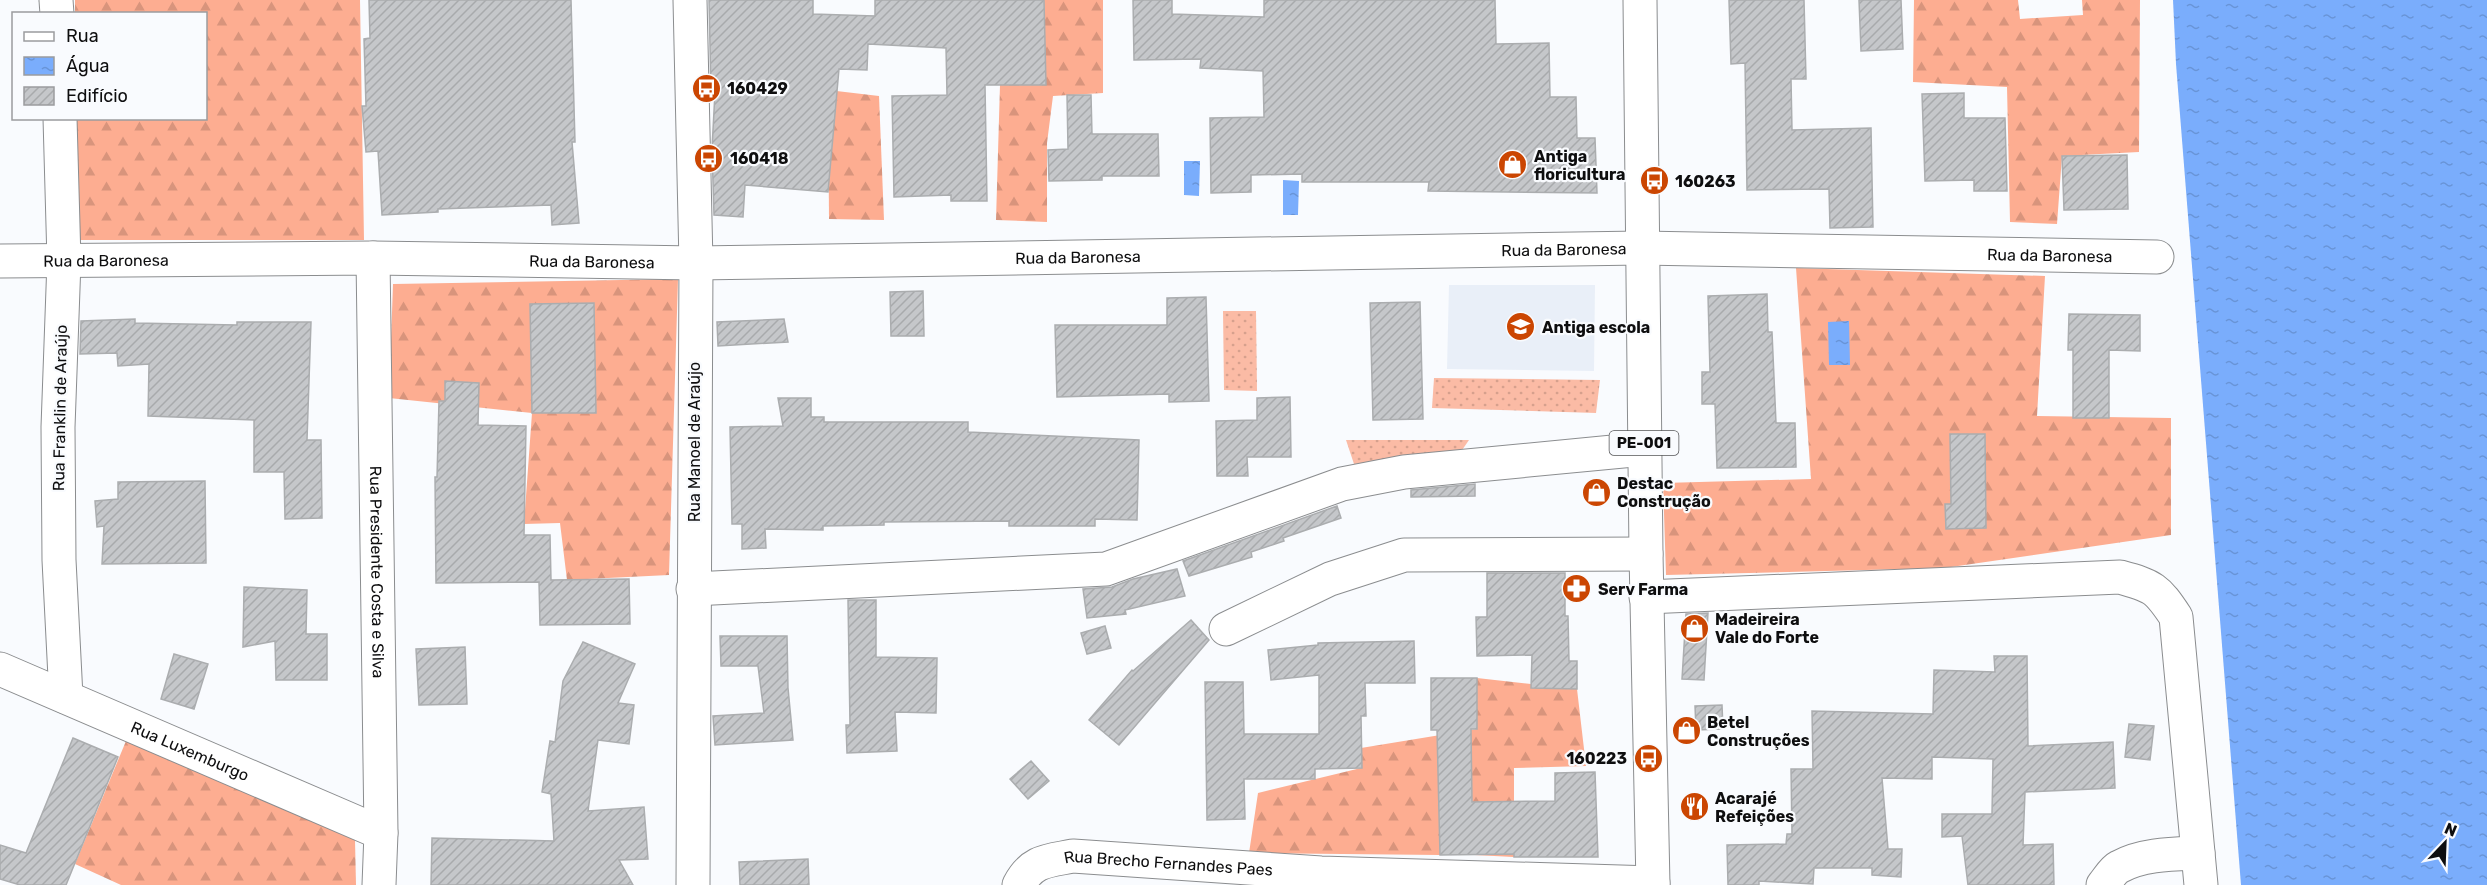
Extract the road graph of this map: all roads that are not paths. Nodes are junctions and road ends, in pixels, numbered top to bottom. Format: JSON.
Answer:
{"nodes":[{"id":1,"x":690,"y":0,"type":"edge"},
{"id":2,"x":1640,"y":0,"type":"edge"},
{"id":3,"x":60,"y":120,"type":"edge"},
{"id":4,"x":1641,"y":248,"type":"junction"},
{"id":5,"x":2157,"y":257,"type":"dead end"},
{"id":6,"x":373,"y":258,"type":"junction"},
{"id":7,"x":0,"y":261,"type":"edge"},
{"id":8,"x":64,"y":261,"type":"junction"},
{"id":9,"x":696,"y":263,"type":"junction"},
{"id":10,"x":1644,"y":449,"type":"junction"},
{"id":11,"x":1646,"y":554,"type":"junction"},
{"id":12,"x":693,"y":589,"type":"junction"},
{"id":13,"x":1646,"y":597,"type":"junction"},
{"id":14,"x":1226,"y":629,"type":"dead end"},
{"id":15,"x":0,"y":669,"type":"edge"},
{"id":16,"x":66,"y":697,"type":"junction"},
{"id":17,"x":381,"y":833,"type":"junction"},
{"id":18,"x":2198,"y":853,"type":"junction"},
{"id":19,"x":1321,"y":879,"type":"edge"},
{"id":20,"x":1653,"y":884,"type":"edge"},
{"id":21,"x":379,"y":885,"type":"edge"},
{"id":22,"x":693,"y":885,"type":"edge"},
{"id":23,"x":1019,"y":885,"type":"edge"},
{"id":24,"x":2103,"y":885,"type":"edge"},
{"id":25,"x":2201,"y":885,"type":"edge"}],
"edges":[{"from":1,"to":9,"type":"street","name":"Rua Manoel de Araújo"},
{"from":2,"to":4,"type":"street","number":"PE-001"},
{"from":3,"to":8,"type":"street","name":"Rua Franklin de Araújo"},
{"from":4,"to":5,"type":"street","name":"Rua da Baronesa"},
{"from":4,"to":9,"type":"street","name":"Rua da Baronesa"},
{"from":4,"to":10,"type":"street","number":"PE-001"},
{"from":6,"to":8,"type":"street","name":"Rua da Baronesa"},
{"from":6,"to":9,"type":"street","name":"Rua da Baronesa"},
{"from":6,"to":17,"type":"street","name":"Rua Presidente Costa e Silva"},
{"from":7,"to":8,"type":"street","name":"Rua da Baronesa"},
{"from":8,"to":16,"type":"street","name":"Rua Franklin de Araújo"},
{"from":9,"to":12,"type":"street","name":"Rua Manoel de Araújo"},
{"from":10,"to":11,"type":"street","number":"PE-001"},
{"from":10,"to":12,"type":"street"},
{"from":11,"to":13,"type":"street","number":"PE-001"},
{"from":11,"to":14,"type":"street"},
{"from":12,"to":22,"type":"street","name":"Rua Manoel de Araújo"},
{"from":13,"to":18,"type":"street"},
{"from":13,"to":20,"type":"street","number":"PE-001"},
{"from":15,"to":16,"type":"street","name":"Rua Luxemburgo"},
{"from":16,"to":17,"type":"street","name":"Rua Luxemburgo"},
{"from":17,"to":21,"type":"street","name":"Rua Presidente Costa e Silva"},
{"from":18,"to":24,"type":"street"},
{"from":18,"to":25,"type":"street"},
{"from":19,"to":20,"type":"street","name":"Rua Brecho Fernandes Paes"},
{"from":19,"to":23,"type":"street","name":"Rua Brecho Fernandes Paes"}]}
